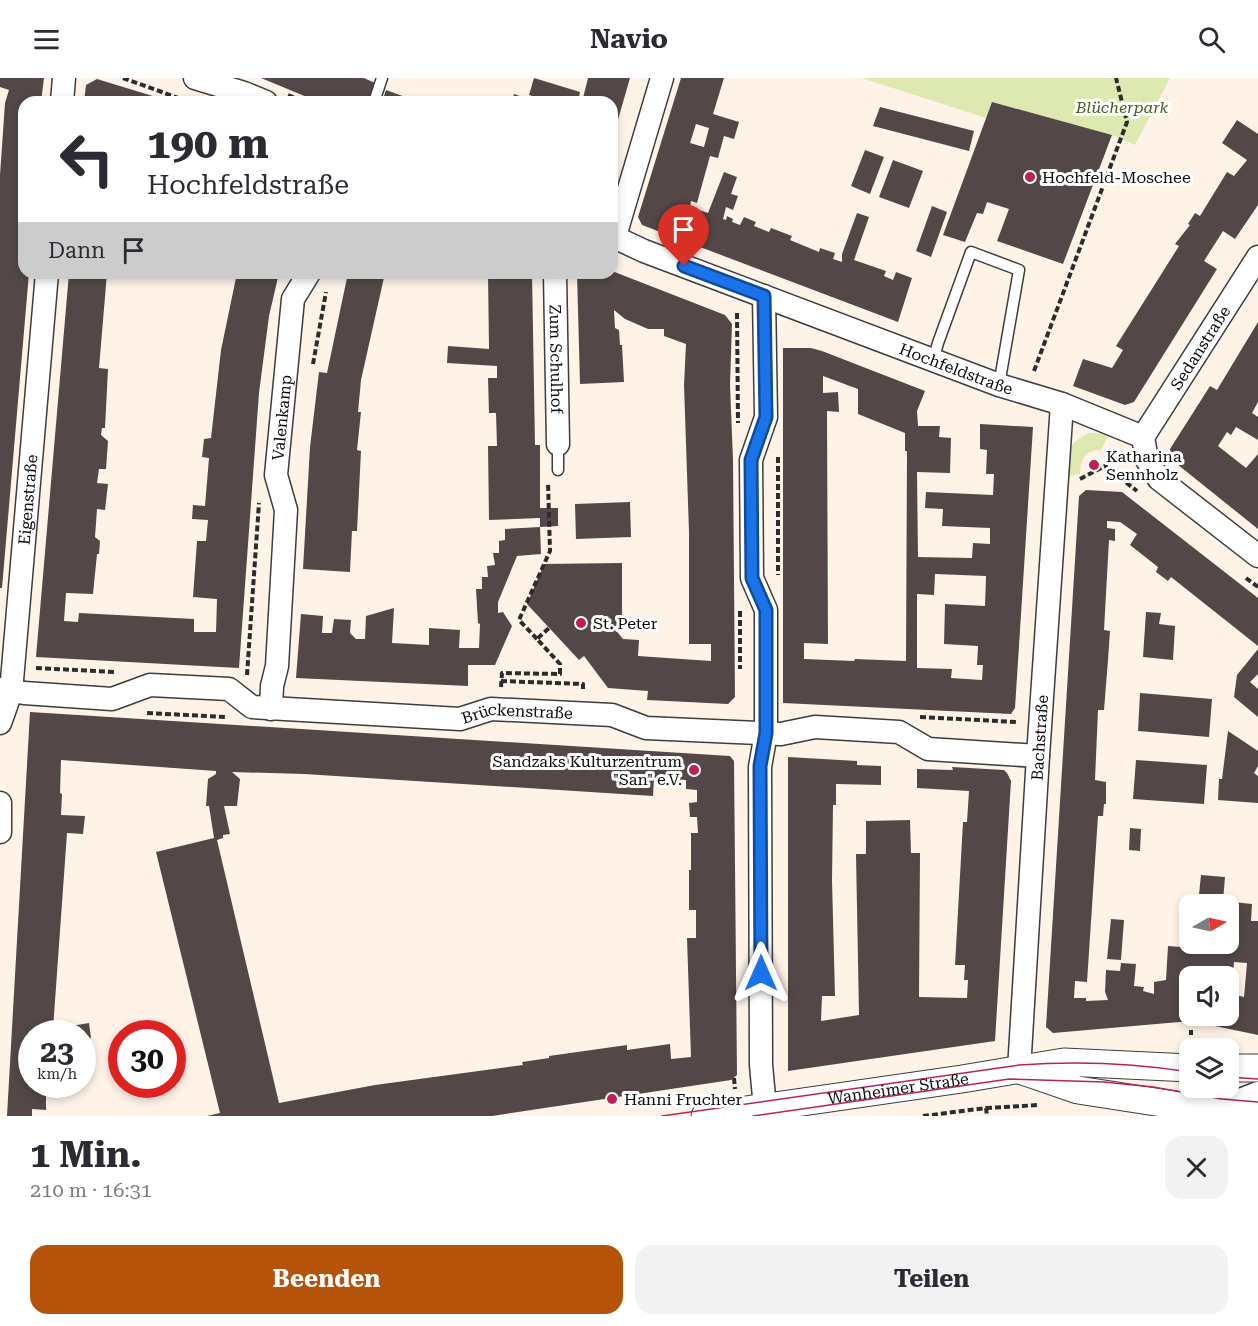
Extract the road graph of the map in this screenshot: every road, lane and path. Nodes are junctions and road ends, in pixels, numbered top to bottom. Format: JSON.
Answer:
{"nodes":[{"id":1,"x":64,"y":78,"type":"edge"},
{"id":2,"x":123,"y":78,"type":"edge"},
{"id":3,"x":195,"y":78,"type":"edge"},
{"id":4,"x":382,"y":78,"type":"edge"},
{"id":5,"x":662,"y":78,"type":"edge"},
{"id":6,"x":1116,"y":78,"type":"edge"},
{"id":7,"x":62,"y":96,"type":"edge"},
{"id":8,"x":172,"y":96,"type":"edge"},
{"id":9,"x":251,"y":96,"type":"edge"},
{"id":10,"x":376,"y":96,"type":"edge"},
{"id":11,"x":618,"y":220,"type":"edge"},
{"id":12,"x":618,"y":238,"type":"edge"},
{"id":13,"x":1258,"y":257,"type":"edge"},
{"id":14,"x":46,"y":279,"type":"edge"},
{"id":15,"x":305,"y":279,"type":"edge"},
{"id":16,"x":555,"y":279,"type":"edge"},
{"id":17,"x":764,"y":296,"type":"junction"},
{"id":18,"x":764,"y":322,"type":"junction"},
{"id":19,"x":933,"y":361,"type":"junction"},
{"id":20,"x":1031,"y":378,"type":"dead end"},
{"id":21,"x":999,"y":385,"type":"junction"},
{"id":22,"x":1062,"y":405,"type":"junction"},
{"id":23,"x":738,"y":430,"type":"dead end"},
{"id":24,"x":1143,"y":437,"type":"junction"},
{"id":25,"x":558,"y":444,"type":"joint"},
{"id":26,"x":558,"y":470,"type":"dead end"},
{"id":27,"x":259,"y":494,"type":"dead end"},
{"id":28,"x":548,"y":494,"type":"dead end"},
{"id":29,"x":1258,"y":556,"type":"edge"},
{"id":30,"x":740,"y":607,"type":"dead end"},
{"id":31,"x":549,"y":628,"type":"dead end"},
{"id":32,"x":537,"y":639,"type":"junction"},
{"id":33,"x":13,"y":667,"type":"junction"},
{"id":34,"x":120,"y":672,"type":"dead end"},
{"id":35,"x":502,"y":673,"type":"dead end"},
{"id":36,"x":530,"y":674,"type":"junction"},
{"id":37,"x":740,"y":677,"type":"dead end"},
{"id":38,"x":501,"y":681,"type":"dead end"},
{"id":39,"x":530,"y":682,"type":"junction"},
{"id":40,"x":272,"y":686,"type":"junction"},
{"id":41,"x":583,"y":690,"type":"dead end"},
{"id":42,"x":5,"y":691,"type":"edge"},
{"id":43,"x":271,"y":709,"type":"junction"},
{"id":44,"x":916,"y":717,"type":"dead end"},
{"id":45,"x":1020,"y":722,"type":"dead end"},
{"id":46,"x":0,"y":723,"type":"edge"},
{"id":47,"x":766,"y":733,"type":"junction"},
{"id":48,"x":1038,"y":756,"type":"junction"},
{"id":49,"x":0,"y":803,"type":"edge"},
{"id":50,"x":0,"y":832,"type":"edge"},
{"id":51,"x":1191,"y":1030,"type":"dead end"},
{"id":52,"x":1191,"y":1038,"type":"edge"},
{"id":53,"x":1179,"y":1067,"type":"edge"},
{"id":54,"x":1239,"y":1068,"type":"edge"},
{"id":55,"x":1258,"y":1068,"type":"edge"},
{"id":56,"x":1019,"y":1070,"type":"junction"},
{"id":57,"x":734,"y":1078,"type":"dead end"},
{"id":58,"x":735,"y":1088,"type":"dead end"},
{"id":59,"x":1258,"y":1093,"type":"edge"},
{"id":60,"x":1221,"y":1105,"type":"edge"},
{"id":61,"x":765,"y":1108,"type":"junction"},
{"id":62,"x":1258,"y":1114,"type":"edge"},
{"id":63,"x":705,"y":1116,"type":"edge"},
{"id":64,"x":923,"y":1116,"type":"edge"},
{"id":65,"x":987,"y":1116,"type":"edge"}],
"edges":[{"from":1,"to":7,"type":"street"},
{"from":2,"to":8,"type":"path"},
{"from":3,"to":9,"type":"street"},
{"from":4,"to":10,"type":"lane"},
{"from":5,"to":11,"type":"street"},
{"from":6,"to":20,"type":"path"},
{"from":12,"to":17,"type":"street","name":"Hochfeldstraße"},
{"from":13,"to":24,"type":"street","name":"Sedanstraße"},
{"from":14,"to":33,"type":"street","name":"Eigenstraße"},
{"from":15,"to":40,"type":"street","name":"Valenkamp"},
{"from":16,"to":25,"type":"street","name":"Zum Schulhof"},
{"from":17,"to":18,"type":"street"},
{"from":17,"to":19,"type":"street","name":"Hochfeldstraße"},
{"from":18,"to":23,"type":"path"},
{"from":18,"to":47,"type":"street"},
{"from":19,"to":21,"type":"street","name":"Hochfeldstraße"},
{"from":19,"to":21,"type":"lane"},
{"from":21,"to":22,"type":"street","name":"Hochfeldstraße"},
{"from":22,"to":24,"type":"street","name":"Hochfeldstraße"},
{"from":22,"to":48,"type":"street","name":"Bachstraße"},
{"from":24,"to":29,"type":"street"},
{"from":25,"to":26,"type":"lane"},
{"from":27,"to":40,"type":"path"},
{"from":28,"to":32,"type":"path"},
{"from":30,"to":37,"type":"path"},
{"from":31,"to":32,"type":"path"},
{"from":32,"to":36,"type":"path"},
{"from":33,"to":34,"type":"path"},
{"from":33,"to":42,"type":"street","name":"Eigenstraße"},
{"from":35,"to":36,"type":"path"},
{"from":36,"to":39,"type":"path"},
{"from":38,"to":39,"type":"path"},
{"from":39,"to":41,"type":"path"},
{"from":40,"to":43,"type":"street","name":"Valenkamp"},
{"from":42,"to":43,"type":"street","name":"Brückenstraße"},
{"from":42,"to":46,"type":"street","name":"Eigenstraße"},
{"from":43,"to":47,"type":"street","name":"Brückenstraße"},
{"from":44,"to":45,"type":"path"},
{"from":47,"to":48,"type":"street","name":"Brückenstraße"},
{"from":47,"to":61,"type":"street"},
{"from":48,"to":56,"type":"street","name":"Bachstraße"},
{"from":49,"to":50,"type":"street"},
{"from":51,"to":52,"type":"path"},
{"from":53,"to":56,"type":"street","name":"Wanheimer Straße"},
{"from":54,"to":55,"type":"street"},
{"from":56,"to":60,"type":"street","name":"Wanheimer Straße"},
{"from":56,"to":61,"type":"street","name":"Wanheimer Straße"},
{"from":57,"to":58,"type":"path"},
{"from":59,"to":60,"type":"street"},
{"from":60,"to":62,"type":"street","name":"Wanheimer Straße"},
{"from":61,"to":63,"type":"street","name":"Wanheimer Straße"},
{"from":64,"to":65,"type":"path"}]}
